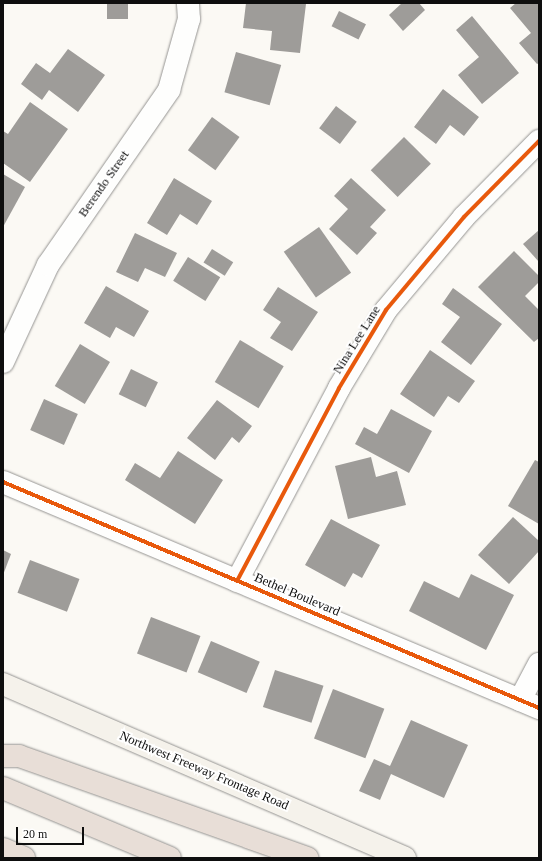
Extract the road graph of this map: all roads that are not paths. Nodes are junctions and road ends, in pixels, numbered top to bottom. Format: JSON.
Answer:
{"nodes":[{"id":1,"x":188,"y":3,"type":"edge"},
{"id":2,"x":539,"y":140,"type":"edge"},
{"id":3,"x":3,"y":362,"type":"edge"},
{"id":4,"x":3,"y":482,"type":"edge"},
{"id":5,"x":237,"y":581,"type":"junction"},
{"id":6,"x":539,"y":664,"type":"edge"},
{"id":7,"x":3,"y":684,"type":"edge"},
{"id":8,"x":529,"y":704,"type":"edge"},
{"id":9,"x":3,"y":756,"type":"edge"},
{"id":10,"x":3,"y":788,"type":"edge"},
{"id":11,"x":3,"y":849,"type":"edge"},
{"id":12,"x":24,"y":858,"type":"edge"},
{"id":13,"x":170,"y":858,"type":"edge"},
{"id":14,"x":307,"y":858,"type":"edge"},
{"id":15,"x":404,"y":858,"type":"edge"}],
"edges":[{"from":1,"to":3,"type":"street","name":"Berendo Street"},
{"from":2,"to":5,"type":"street","name":"Nina Lee Lane"},
{"from":4,"to":5,"type":"street","name":"Bethel Boulevard"},
{"from":5,"to":8,"type":"street","name":"Bethel Boulevard"},
{"from":6,"to":8,"type":"street"},
{"from":7,"to":15,"type":"main road","name":"Northwest Freeway Frontage Road"},
{"from":9,"to":14,"type":"highway"},
{"from":10,"to":13,"type":"highway"},
{"from":11,"to":12,"type":"highway"}]}
